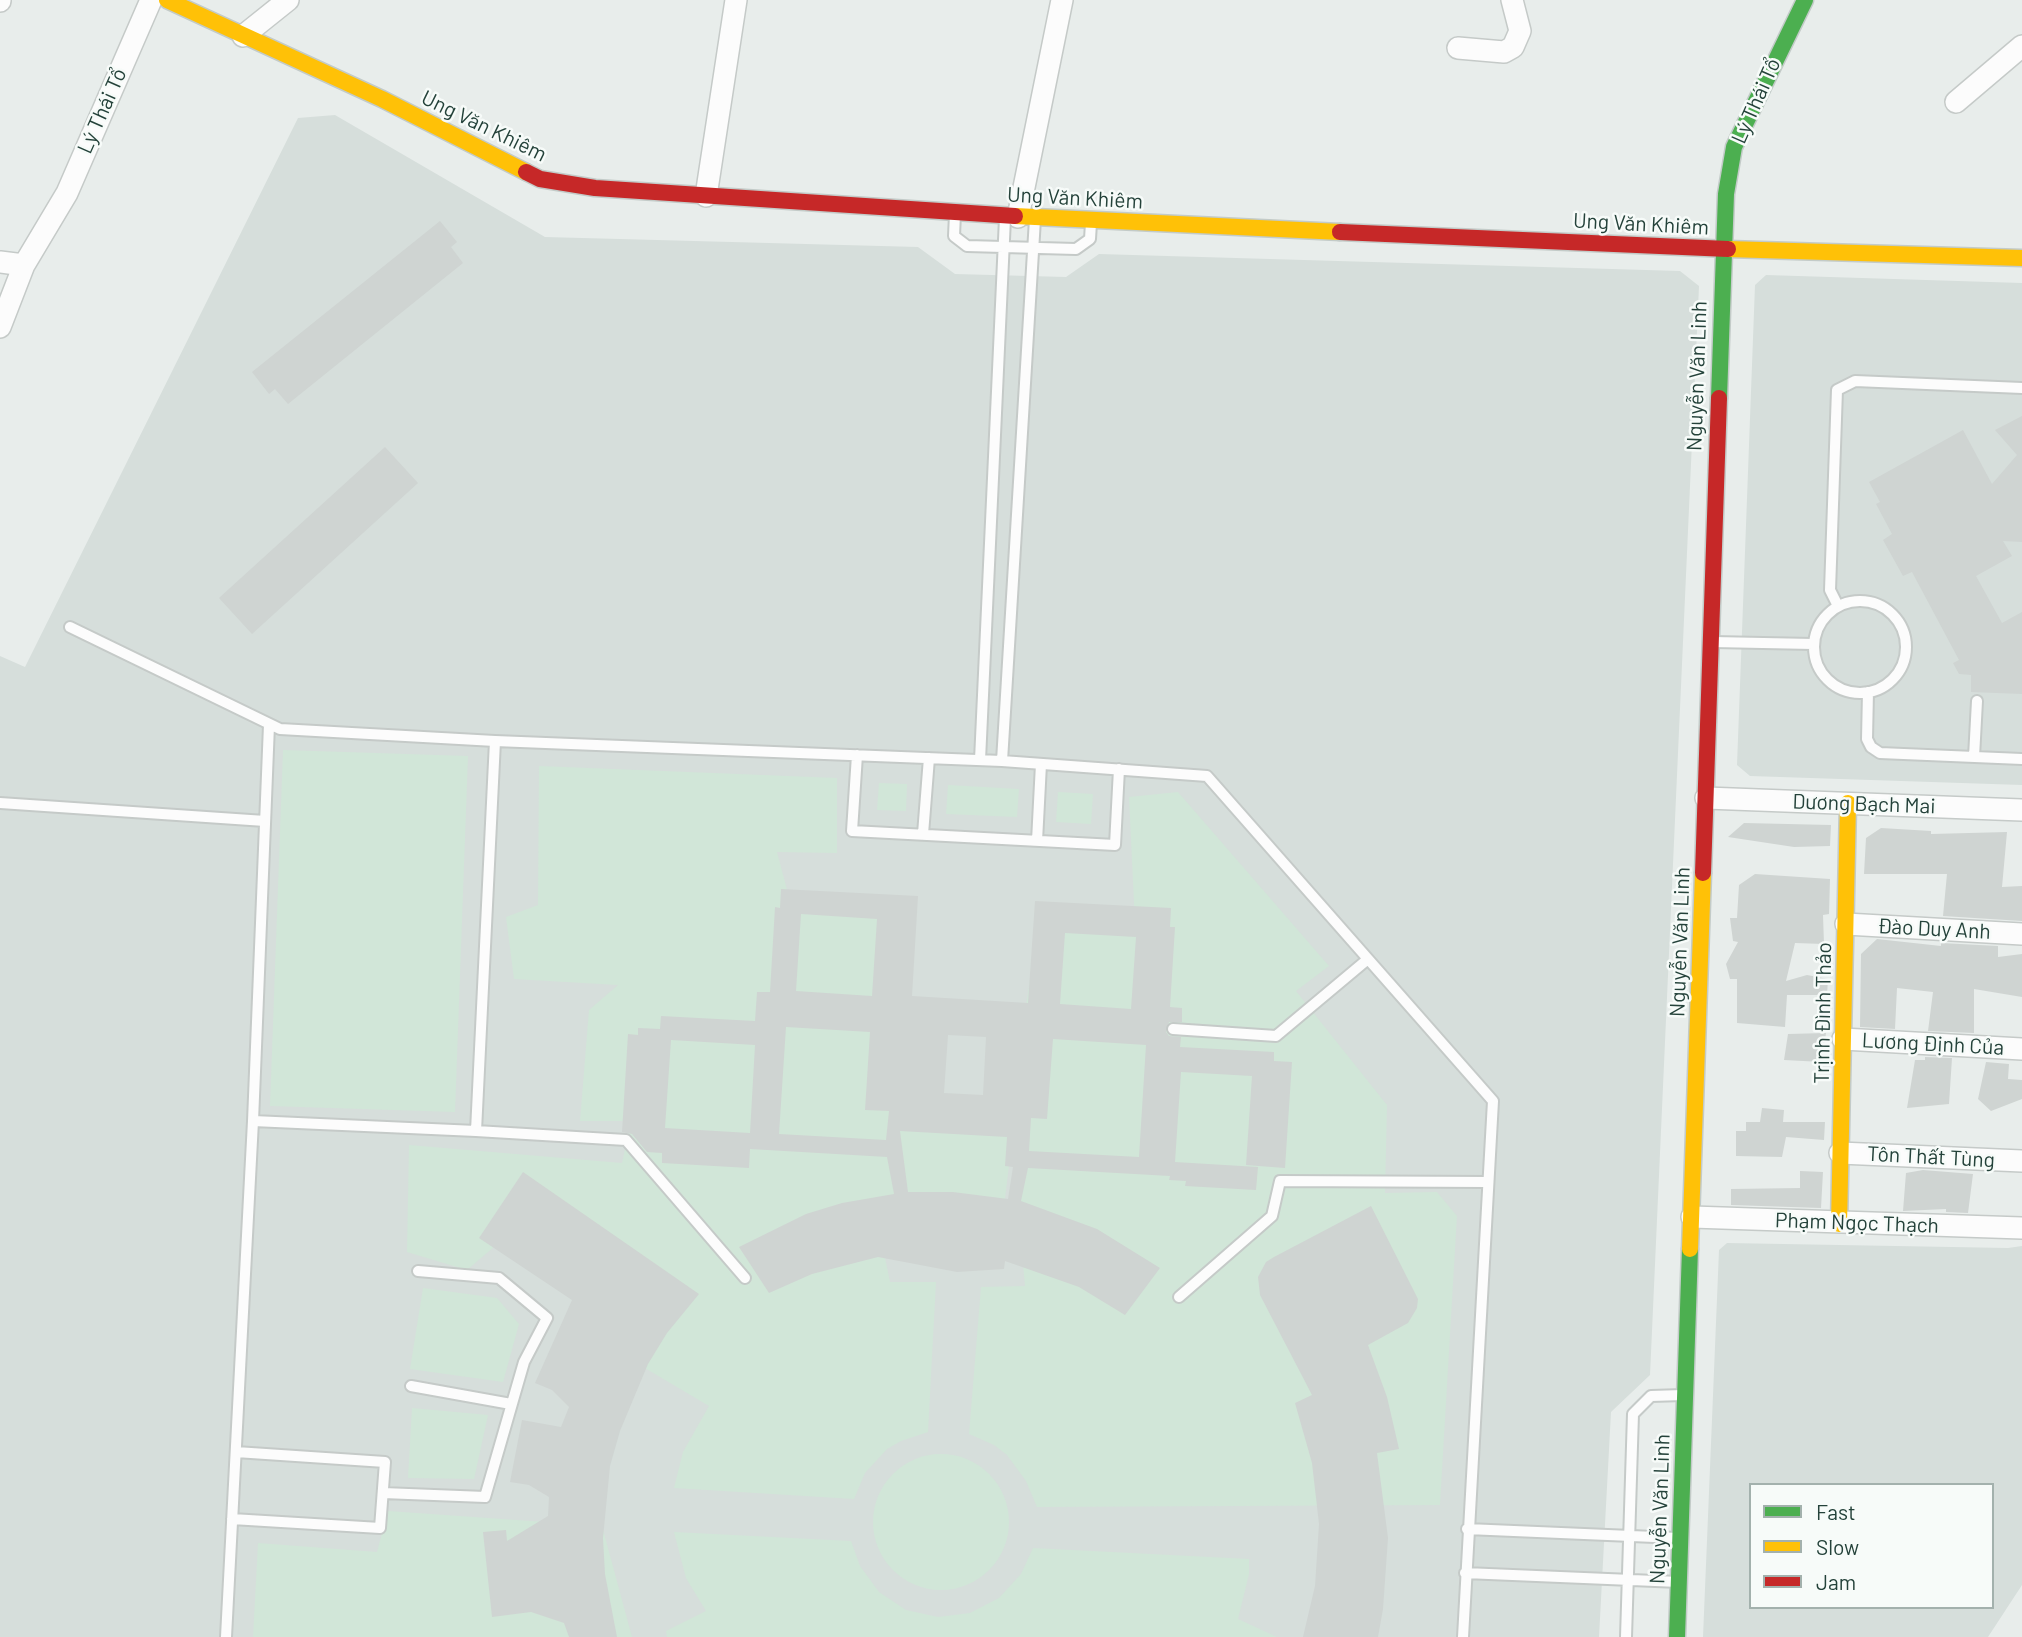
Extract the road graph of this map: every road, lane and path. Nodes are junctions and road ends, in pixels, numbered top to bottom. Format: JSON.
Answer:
{"nodes":[{"id":1,"x":151,"y":0,"type":"edge"},
{"id":2,"x":167,"y":0,"type":"edge"},
{"id":3,"x":288,"y":0,"type":"edge"},
{"id":4,"x":736,"y":0,"type":"edge"},
{"id":5,"x":1062,"y":0,"type":"edge"},
{"id":6,"x":1511,"y":0,"type":"edge"},
{"id":7,"x":1805,"y":0,"type":"edge"},
{"id":8,"x":243,"y":36,"type":"junction"},
{"id":9,"x":2022,"y":46,"type":"edge"},
{"id":10,"x":1458,"y":48,"type":"dead end"},
{"id":11,"x":1956,"y":102,"type":"dead end"},
{"id":12,"x":706,"y":196,"type":"junction"},
{"id":13,"x":955,"y":213,"type":"junction"},
{"id":14,"x":1019,"y":217,"type":"junction"},
{"id":15,"x":1091,"y":220,"type":"junction"},
{"id":16,"x":1004,"y":247,"type":"junction"},
{"id":17,"x":1033,"y":248,"type":"junction"},
{"id":18,"x":1722,"y":249,"type":"junction"},
{"id":19,"x":2022,"y":258,"type":"edge"},
{"id":20,"x":0,"y":262,"type":"edge"},
{"id":21,"x":24,"y":265,"type":"junction"},
{"id":22,"x":0,"y":327,"type":"edge"},
{"id":23,"x":2022,"y":388,"type":"edge"},
{"id":24,"x":1838,"y":606,"type":"junction"},
{"id":25,"x":70,"y":627,"type":"dead end"},
{"id":26,"x":1710,"y":642,"type":"junction"},
{"id":27,"x":1813,"y":645,"type":"junction"},
{"id":28,"x":1868,"y":692,"type":"junction"},
{"id":29,"x":1977,"y":701,"type":"dead end"},
{"id":30,"x":269,"y":725,"type":"junction"},
{"id":31,"x":495,"y":741,"type":"junction"},
{"id":32,"x":857,"y":755,"type":"junction"},
{"id":33,"x":1974,"y":757,"type":"junction"},
{"id":34,"x":929,"y":758,"type":"junction"},
{"id":35,"x":2022,"y":759,"type":"edge"},
{"id":36,"x":980,"y":760,"type":"junction"},
{"id":37,"x":1002,"y":761,"type":"junction"},
{"id":38,"x":1041,"y":764,"type":"junction"},
{"id":39,"x":1119,"y":769,"type":"junction"},
{"id":40,"x":1706,"y":797,"type":"junction"},
{"id":41,"x":0,"y":803,"type":"edge"},
{"id":42,"x":1849,"y":803,"type":"junction"},
{"id":43,"x":2022,"y":810,"type":"edge"},
{"id":44,"x":265,"y":821,"type":"junction"},
{"id":45,"x":923,"y":834,"type":"junction"},
{"id":46,"x":1037,"y":841,"type":"junction"},
{"id":47,"x":1846,"y":924,"type":"junction"},
{"id":48,"x":2022,"y":934,"type":"edge"},
{"id":49,"x":1368,"y":959,"type":"junction"},
{"id":50,"x":1173,"y":1029,"type":"dead end"},
{"id":51,"x":1843,"y":1039,"type":"junction"},
{"id":52,"x":2022,"y":1049,"type":"edge"},
{"id":53,"x":253,"y":1121,"type":"junction"},
{"id":54,"x":476,"y":1130,"type":"junction"},
{"id":55,"x":1840,"y":1153,"type":"junction"},
{"id":56,"x":2022,"y":1161,"type":"edge"},
{"id":57,"x":1488,"y":1182,"type":"junction"},
{"id":58,"x":1692,"y":1217,"type":"junction"},
{"id":59,"x":1839,"y":1224,"type":"junction"},
{"id":60,"x":2022,"y":1228,"type":"edge"},
{"id":61,"x":418,"y":1270,"type":"dead end"},
{"id":62,"x":746,"y":1278,"type":"dead end"},
{"id":63,"x":1179,"y":1297,"type":"dead end"},
{"id":64,"x":411,"y":1386,"type":"dead end"},
{"id":65,"x":1686,"y":1395,"type":"junction"},
{"id":66,"x":511,"y":1404,"type":"junction"},
{"id":67,"x":236,"y":1452,"type":"junction"},
{"id":68,"x":383,"y":1493,"type":"junction"},
{"id":69,"x":232,"y":1519,"type":"junction"},
{"id":70,"x":1467,"y":1529,"type":"junction"},
{"id":71,"x":1629,"y":1535,"type":"junction"},
{"id":72,"x":1680,"y":1538,"type":"junction"},
{"id":73,"x":1465,"y":1573,"type":"junction"},
{"id":74,"x":1628,"y":1580,"type":"junction"},
{"id":75,"x":1679,"y":1582,"type":"junction"},
{"id":76,"x":226,"y":1637,"type":"edge"},
{"id":77,"x":1463,"y":1637,"type":"edge"},
{"id":78,"x":1626,"y":1637,"type":"edge"},
{"id":79,"x":1677,"y":1637,"type":"edge"}],
"edges":[{"from":1,"to":21,"type":"street","name":"Lý Thái Tổ"},
{"from":2,"to":8,"type":"street","name":"Ung Văn Khiêm"},
{"from":3,"to":8,"type":"street"},
{"from":4,"to":12,"type":"street"},
{"from":5,"to":14,"type":"street"},
{"from":6,"to":10,"type":"street"},
{"from":7,"to":18,"type":"street","name":"Lý Thái Tổ"},
{"from":8,"to":12,"type":"street","name":"Ung Văn Khiêm"},
{"from":9,"to":11,"type":"street"},
{"from":12,"to":13,"type":"street","name":"Ung Văn Khiêm"},
{"from":13,"to":14,"type":"street","name":"Ung Văn Khiêm"},
{"from":13,"to":16,"type":"lane"},
{"from":14,"to":15,"type":"street","name":"Ung Văn Khiêm"},
{"from":14,"to":16,"type":"lane"},
{"from":14,"to":17,"type":"lane"},
{"from":15,"to":17,"type":"lane"},
{"from":15,"to":18,"type":"street","name":"Ung Văn Khiêm"},
{"from":16,"to":17,"type":"lane"},
{"from":16,"to":36,"type":"lane"},
{"from":17,"to":37,"type":"lane"},
{"from":18,"to":19,"type":"street","name":"Ung Văn Khiêm"},
{"from":18,"to":26,"type":"street","name":"Nguyễn Văn Linh"},
{"from":20,"to":21,"type":"street"},
{"from":21,"to":22,"type":"street","name":"Lý Thái Tổ"},
{"from":23,"to":24,"type":"lane"},
{"from":24,"to":27,"type":"lane"},
{"from":24,"to":28,"type":"lane"},
{"from":25,"to":30,"type":"lane"},
{"from":26,"to":27,"type":"lane"},
{"from":26,"to":40,"type":"street","name":"Nguyễn Văn Linh"},
{"from":27,"to":28,"type":"lane"},
{"from":28,"to":33,"type":"lane"},
{"from":29,"to":33,"type":"lane"},
{"from":30,"to":31,"type":"lane"},
{"from":30,"to":44,"type":"lane"},
{"from":31,"to":32,"type":"lane"},
{"from":31,"to":54,"type":"lane"},
{"from":32,"to":34,"type":"lane"},
{"from":32,"to":45,"type":"lane"},
{"from":33,"to":35,"type":"lane"},
{"from":34,"to":36,"type":"lane"},
{"from":34,"to":45,"type":"lane"},
{"from":36,"to":37,"type":"lane"},
{"from":37,"to":38,"type":"lane"},
{"from":38,"to":39,"type":"lane"},
{"from":38,"to":46,"type":"lane"},
{"from":39,"to":46,"type":"lane"},
{"from":39,"to":49,"type":"lane"},
{"from":40,"to":42,"type":"street","name":"Dương Bạch Mai"},
{"from":40,"to":58,"type":"street","name":"Nguyễn Văn Linh"},
{"from":41,"to":44,"type":"lane"},
{"from":42,"to":43,"type":"street","name":"Dương Bạch Mai"},
{"from":42,"to":47,"type":"street","name":"Trịnh Đình Thảo"},
{"from":44,"to":53,"type":"lane"},
{"from":45,"to":46,"type":"lane"},
{"from":47,"to":48,"type":"street","name":"Đào Duy Anh"},
{"from":47,"to":51,"type":"street","name":"Trịnh Đình Thảo"},
{"from":49,"to":50,"type":"lane"},
{"from":49,"to":57,"type":"lane"},
{"from":51,"to":52,"type":"street","name":"Lương Định Của"},
{"from":51,"to":55,"type":"street","name":"Trịnh Đình Thảo"},
{"from":53,"to":54,"type":"lane"},
{"from":53,"to":67,"type":"lane"},
{"from":54,"to":62,"type":"lane"},
{"from":55,"to":56,"type":"street","name":"Tôn Thất Tùng"},
{"from":55,"to":59,"type":"street","name":"Trịnh Đình Thảo"},
{"from":57,"to":63,"type":"lane"},
{"from":57,"to":70,"type":"lane"},
{"from":58,"to":59,"type":"street","name":"Phạm Ngọc Thạch"},
{"from":58,"to":65,"type":"street","name":"Nguyễn Văn Linh"},
{"from":59,"to":60,"type":"street","name":"Phạm Ngọc Thạch"},
{"from":61,"to":66,"type":"lane"},
{"from":64,"to":66,"type":"lane"},
{"from":65,"to":71,"type":"lane"},
{"from":65,"to":72,"type":"street","name":"Nguyễn Văn Linh"},
{"from":66,"to":68,"type":"lane"},
{"from":67,"to":68,"type":"lane"},
{"from":67,"to":69,"type":"lane"},
{"from":68,"to":69,"type":"lane"},
{"from":69,"to":76,"type":"lane"},
{"from":70,"to":71,"type":"lane"},
{"from":70,"to":73,"type":"lane"},
{"from":71,"to":72,"type":"lane"},
{"from":71,"to":74,"type":"lane"},
{"from":72,"to":75,"type":"street","name":"Nguyễn Văn Linh"},
{"from":73,"to":74,"type":"lane"},
{"from":73,"to":77,"type":"lane"},
{"from":74,"to":75,"type":"lane"},
{"from":74,"to":78,"type":"lane"},
{"from":75,"to":79,"type":"street","name":"Nguyễn Văn Linh"}]}
